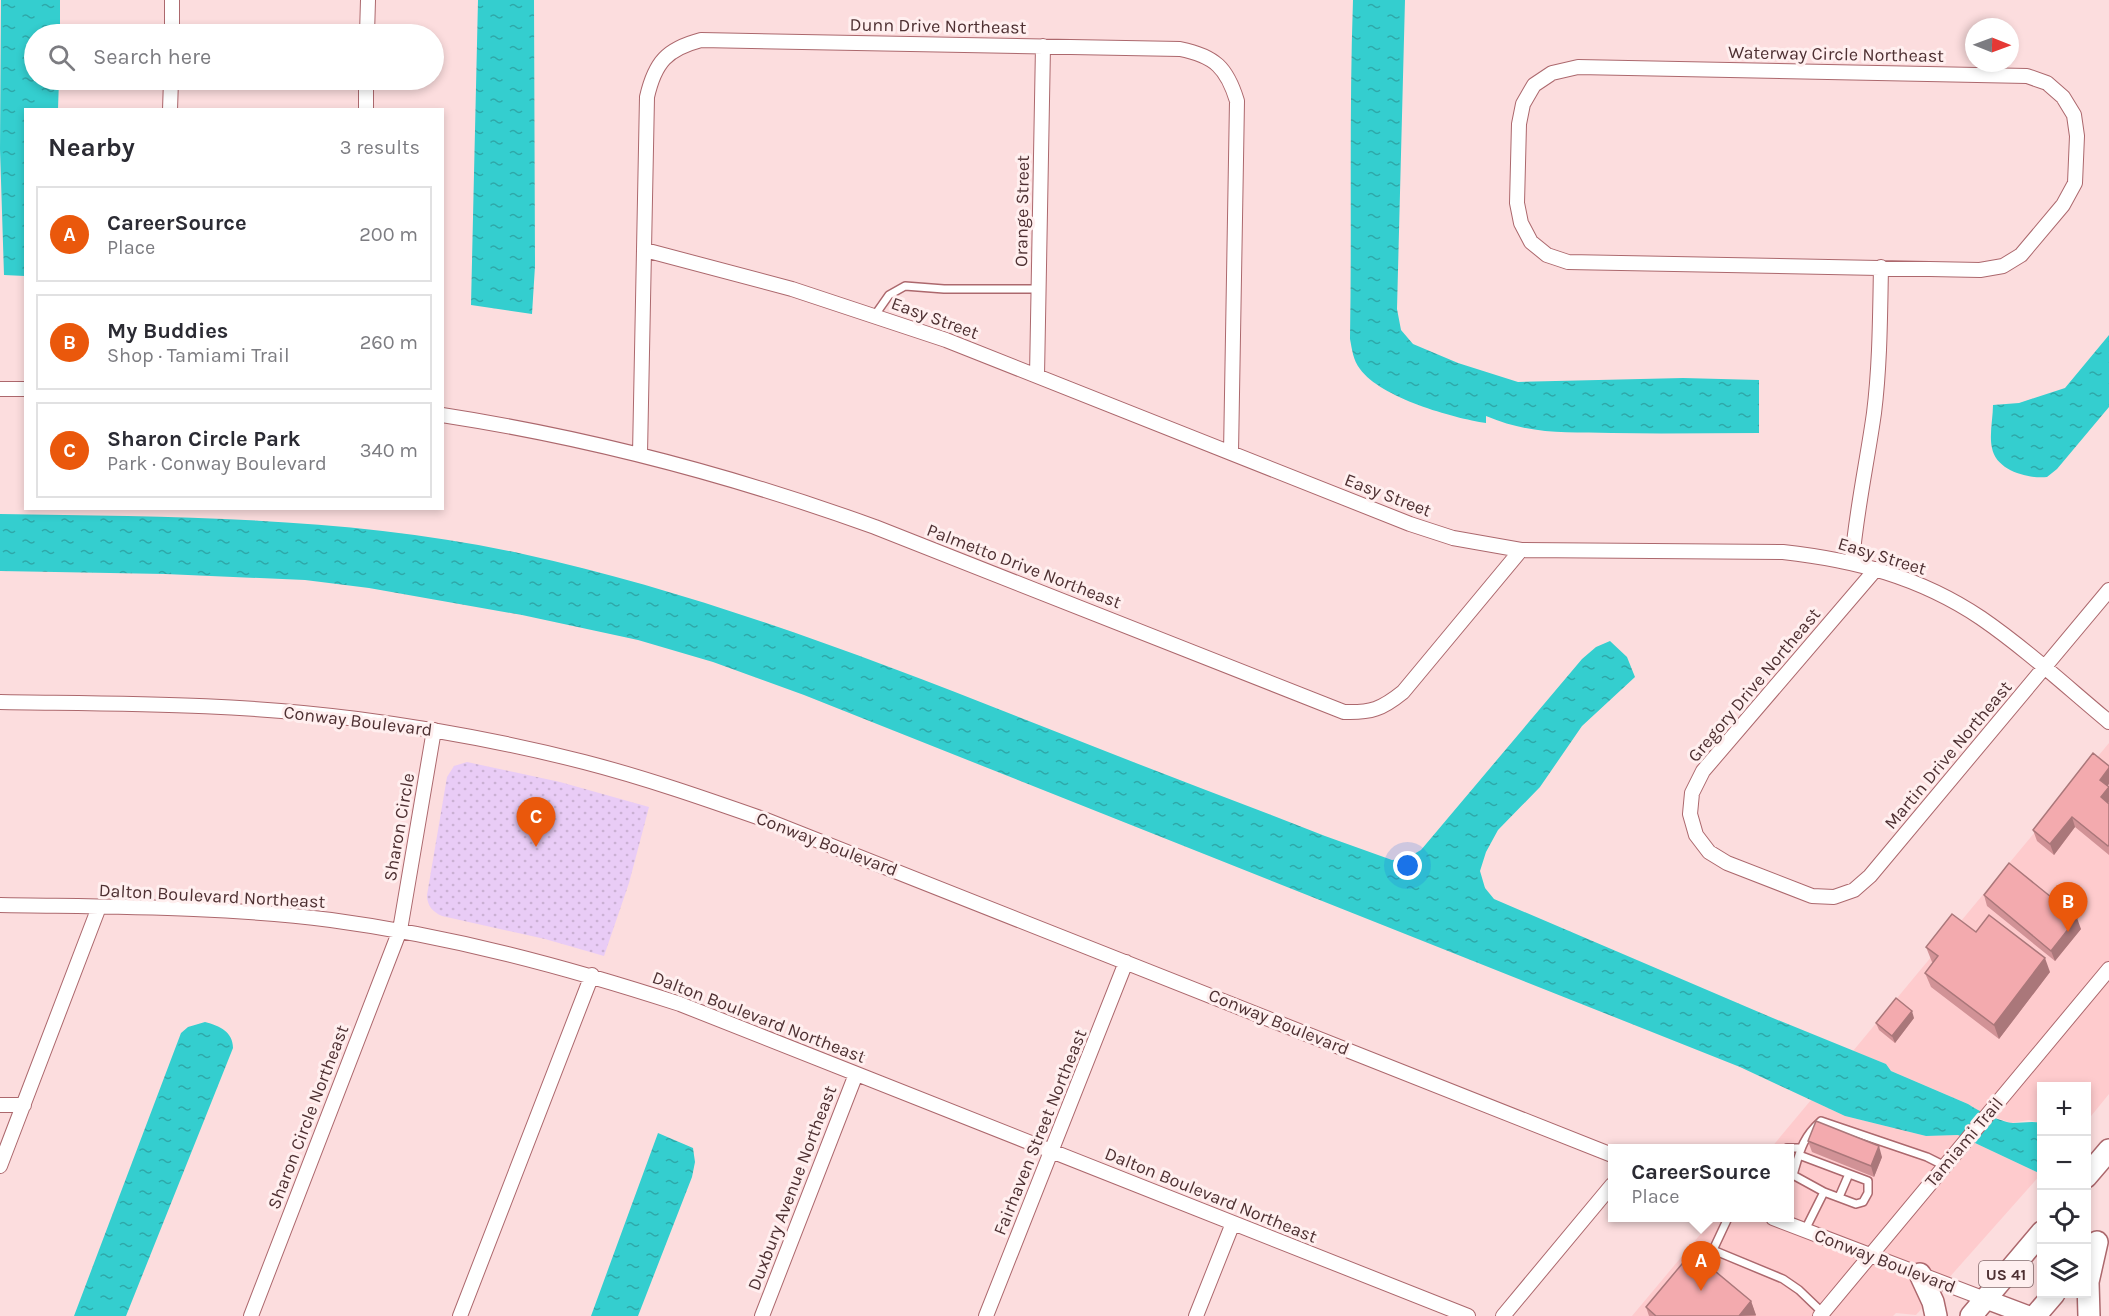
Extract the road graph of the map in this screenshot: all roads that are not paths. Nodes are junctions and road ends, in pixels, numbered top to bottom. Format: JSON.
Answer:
{"nodes":[{"id":1,"x":172,"y":0,"type":"edge"},
{"id":2,"x":368,"y":0,"type":"edge"},
{"id":3,"x":172,"y":24,"type":"edge"},
{"id":4,"x":367,"y":24,"type":"edge"},
{"id":5,"x":1043,"y":46,"type":"junction"},
{"id":6,"x":171,"y":90,"type":"edge"},
{"id":7,"x":366,"y":90,"type":"edge"},
{"id":8,"x":170,"y":108,"type":"edge"},
{"id":9,"x":366,"y":108,"type":"edge"},
{"id":10,"x":645,"y":250,"type":"junction"},
{"id":11,"x":1881,"y":267,"type":"junction"},
{"id":12,"x":1039,"y":289,"type":"junction"},
{"id":13,"x":876,"y":315,"type":"junction"},
{"id":14,"x":1037,"y":376,"type":"junction"},
{"id":15,"x":0,"y":389,"type":"edge"},
{"id":16,"x":24,"y":389,"type":"edge"},
{"id":17,"x":444,"y":415,"type":"edge"},
{"id":18,"x":1231,"y":453,"type":"junction"},
{"id":19,"x":640,"y":454,"type":"junction"},
{"id":20,"x":1521,"y":550,"type":"junction"},
{"id":21,"x":1852,"y":562,"type":"junction"},
{"id":22,"x":1876,"y":569,"type":"junction"},
{"id":23,"x":2109,"y":590,"type":"edge"},
{"id":24,"x":2044,"y":668,"type":"junction"},
{"id":25,"x":0,"y":702,"type":"edge"},
{"id":26,"x":2109,"y":722,"type":"edge"},
{"id":27,"x":434,"y":730,"type":"junction"},
{"id":28,"x":1790,"y":887,"type":"joint"},
{"id":29,"x":0,"y":905,"type":"edge"},
{"id":30,"x":99,"y":907,"type":"junction"},
{"id":31,"x":400,"y":930,"type":"junction"},
{"id":32,"x":1126,"y":962,"type":"junction"},
{"id":33,"x":2109,"y":969,"type":"edge"},
{"id":34,"x":592,"y":975,"type":"junction"},
{"id":35,"x":856,"y":1074,"type":"junction"},
{"id":36,"x":0,"y":1105,"type":"edge"},
{"id":37,"x":24,"y":1105,"type":"junction"},
{"id":38,"x":1840,"y":1128,"type":"junction"},
{"id":39,"x":1835,"y":1138,"type":"edge"},
{"id":40,"x":1794,"y":1150,"type":"edge"},
{"id":41,"x":2109,"y":1150,"type":"edge"},
{"id":42,"x":1052,"y":1151,"type":"junction"},
{"id":43,"x":1800,"y":1151,"type":"junction"},
{"id":44,"x":1608,"y":1153,"type":"edge"},
{"id":45,"x":0,"y":1166,"type":"edge"},
{"id":46,"x":1794,"y":1166,"type":"edge"},
{"id":47,"x":1945,"y":1166,"type":"junction"},
{"id":48,"x":2091,"y":1171,"type":"edge"},
{"id":49,"x":1850,"y":1174,"type":"junction"},
{"id":50,"x":1794,"y":1176,"type":"edge"},
{"id":51,"x":1608,"y":1190,"type":"edge"},
{"id":52,"x":1824,"y":1192,"type":"junction"},
{"id":53,"x":1839,"y":1197,"type":"junction"},
{"id":54,"x":1726,"y":1222,"type":"edge"},
{"id":55,"x":1784,"y":1222,"type":"edge"},
{"id":56,"x":1233,"y":1223,"type":"junction"},
{"id":57,"x":1805,"y":1230,"type":"junction"},
{"id":58,"x":2037,"y":1238,"type":"edge"},
{"id":59,"x":2097,"y":1241,"type":"edge"},
{"id":60,"x":1713,"y":1250,"type":"junction"},
{"id":61,"x":1870,"y":1255,"type":"junction"},
{"id":62,"x":1686,"y":1271,"type":"edge"},
{"id":63,"x":1920,"y":1274,"type":"junction"},
{"id":64,"x":2050,"y":1298,"type":"edge"},
{"id":65,"x":1985,"y":1299,"type":"junction"},
{"id":66,"x":1822,"y":1314,"type":"edge"},
{"id":67,"x":251,"y":1316,"type":"edge"},
{"id":68,"x":460,"y":1316,"type":"edge"},
{"id":69,"x":762,"y":1316,"type":"edge"},
{"id":70,"x":986,"y":1316,"type":"edge"},
{"id":71,"x":1197,"y":1316,"type":"edge"},
{"id":72,"x":1468,"y":1316,"type":"edge"},
{"id":73,"x":1503,"y":1316,"type":"edge"},
{"id":74,"x":1936,"y":1316,"type":"edge"},
{"id":75,"x":1971,"y":1316,"type":"edge"},
{"id":76,"x":2030,"y":1316,"type":"edge"},
{"id":77,"x":2035,"y":1316,"type":"edge"},
{"id":78,"x":2089,"y":1316,"type":"edge"}],
"edges":[{"from":1,"to":3,"type":"street"},
{"from":2,"to":4,"type":"street"},
{"from":5,"to":10,"type":"street","name":"Dunn Drive Northeast"},
{"from":5,"to":12,"type":"street","name":"Orange Street"},
{"from":5,"to":18,"type":"street","name":"Dunn Drive Northeast"},
{"from":6,"to":8,"type":"street"},
{"from":7,"to":9,"type":"street"},
{"from":10,"to":13,"type":"street","name":"Easy Street"},
{"from":10,"to":19,"type":"street","name":"Dunn Drive Northeast"},
{"from":11,"to":11,"type":"street","name":"Waterway Circle Northeast"},
{"from":11,"to":21,"type":"street"},
{"from":12,"to":13,"type":"lane"},
{"from":12,"to":14,"type":"street","name":"Orange Street"},
{"from":13,"to":14,"type":"street","name":"Easy Street"},
{"from":14,"to":18,"type":"street","name":"Easy Street"},
{"from":15,"to":16,"type":"street"},
{"from":17,"to":19,"type":"street","name":"Palmetto Drive Northeast"},
{"from":18,"to":20,"type":"street","name":"Easy Street"},
{"from":19,"to":20,"type":"street","name":"Palmetto Drive Northeast"},
{"from":20,"to":21,"type":"street","name":"Easy Street"},
{"from":21,"to":22,"type":"street","name":"Easy Street"},
{"from":22,"to":24,"type":"street","name":"Easy Street"},
{"from":22,"to":28,"type":"street","name":"Gregory Drive Northeast"},
{"from":23,"to":24,"type":"street","name":"Martin Drive Northeast"},
{"from":24,"to":26,"type":"street","name":"Easy Street"},
{"from":24,"to":28,"type":"street","name":"Martin Drive Northeast"},
{"from":25,"to":27,"type":"street","name":"Conway Boulevard"},
{"from":27,"to":31,"type":"street","name":"Sharon Circle"},
{"from":27,"to":32,"type":"street","name":"Conway Boulevard"},
{"from":29,"to":30,"type":"street","name":"Dalton Boulevard Northeast"},
{"from":30,"to":31,"type":"street","name":"Dalton Boulevard Northeast"},
{"from":30,"to":37,"type":"street"},
{"from":31,"to":34,"type":"street","name":"Dalton Boulevard Northeast"},
{"from":31,"to":67,"type":"street","name":"Sharon Circle Northeast"},
{"from":32,"to":42,"type":"street","name":"Fairhaven Street Northeast"},
{"from":32,"to":44,"type":"street","name":"Conway Boulevard"},
{"from":33,"to":47,"type":"street","name":"Tamiami Trail"},
{"from":34,"to":35,"type":"street","name":"Dalton Boulevard Northeast"},
{"from":34,"to":68,"type":"street"},
{"from":35,"to":42,"type":"street","name":"Dalton Boulevard Northeast"},
{"from":35,"to":69,"type":"street","name":"Duxbury Avenue Northeast"},
{"from":36,"to":37,"type":"street"},
{"from":37,"to":45,"type":"street"},
{"from":38,"to":39,"type":"lane"},
{"from":38,"to":43,"type":"lane"},
{"from":38,"to":47,"type":"lane"},
{"from":40,"to":43,"type":"lane"},
{"from":41,"to":48,"type":"main road"},
{"from":42,"to":56,"type":"street","name":"Dalton Boulevard Northeast"},
{"from":42,"to":70,"type":"street","name":"Fairhaven Street Northeast"},
{"from":43,"to":46,"type":"lane"},
{"from":43,"to":49,"type":"lane"},
{"from":47,"to":61,"type":"street","name":"Tamiami Trail"},
{"from":49,"to":53,"type":"lane"},
{"from":49,"to":53,"type":"lane"},
{"from":50,"to":52,"type":"lane"},
{"from":51,"to":73,"type":"street"},
{"from":52,"to":53,"type":"lane"},
{"from":52,"to":57,"type":"lane"},
{"from":54,"to":60,"type":"lane"},
{"from":55,"to":57,"type":"street","name":"Conway Boulevard"},
{"from":56,"to":71,"type":"street"},
{"from":56,"to":72,"type":"street","name":"Dalton Boulevard Northeast"},
{"from":57,"to":61,"type":"street","name":"Conway Boulevard"},
{"from":58,"to":65,"type":"main road","number":"US 41"},
{"from":59,"to":78,"type":"main road"},
{"from":60,"to":62,"type":"lane"},
{"from":60,"to":66,"type":"lane"},
{"from":61,"to":63,"type":"street","name":"Conway Boulevard"},
{"from":61,"to":66,"type":"street","name":"Tamiami Trail"},
{"from":63,"to":65,"type":"street","name":"Conway Boulevard"},
{"from":63,"to":74,"type":"main road"},
{"from":64,"to":77,"type":"main road","number":"US 41"},
{"from":65,"to":75,"type":"main road","number":"US 41"},
{"from":65,"to":76,"type":"street","name":"Conway Boulevard"}]}
